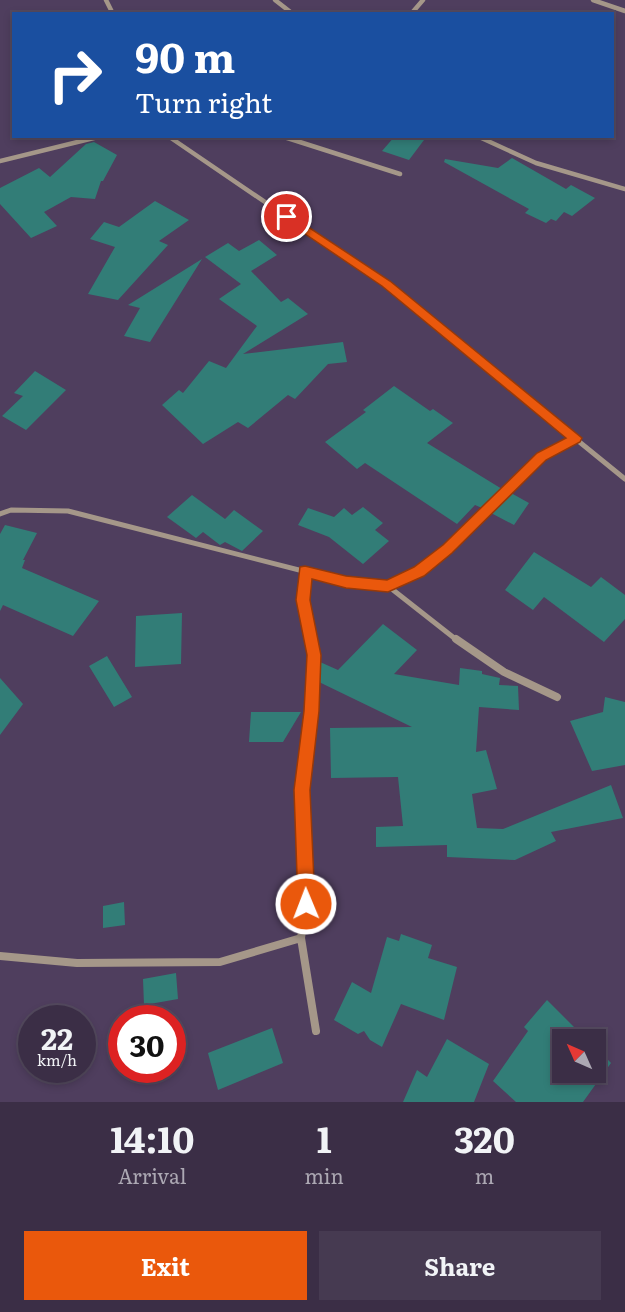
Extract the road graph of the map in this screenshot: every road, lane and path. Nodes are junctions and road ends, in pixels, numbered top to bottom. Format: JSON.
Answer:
{"nodes":[{"id":1,"x":275,"y":0,"type":"edge"},
{"id":2,"x":423,"y":0,"type":"edge"},
{"id":3,"x":593,"y":0,"type":"edge"},
{"id":4,"x":625,"y":11,"type":"edge"},
{"id":5,"x":290,"y":12,"type":"edge"},
{"id":6,"x":413,"y":12,"type":"edge"},
{"id":7,"x":94,"y":138,"type":"edge"},
{"id":8,"x":171,"y":138,"type":"edge"},
{"id":9,"x":287,"y":138,"type":"edge"},
{"id":10,"x":481,"y":138,"type":"edge"},
{"id":11,"x":0,"y":161,"type":"edge"},
{"id":12,"x":400,"y":174,"type":"dead end"},
{"id":13,"x":625,"y":189,"type":"edge"},
{"id":14,"x":575,"y":438,"type":"junction"},
{"id":15,"x":625,"y":479,"type":"edge"},
{"id":16,"x":0,"y":514,"type":"edge"},
{"id":17,"x":305,"y":572,"type":"junction"},
{"id":18,"x":388,"y":586,"type":"junction"},
{"id":19,"x":557,"y":697,"type":"dead end"},
{"id":20,"x":301,"y":938,"type":"junction"},
{"id":21,"x":0,"y":956,"type":"edge"},
{"id":22,"x":316,"y":1031,"type":"dead end"}],
"edges":[{"from":1,"to":5,"type":"street"},
{"from":2,"to":6,"type":"street"},
{"from":3,"to":4,"type":"street"},
{"from":7,"to":11,"type":"street"},
{"from":8,"to":14,"type":"street"},
{"from":9,"to":12,"type":"street"},
{"from":10,"to":13,"type":"street"},
{"from":14,"to":15,"type":"street"},
{"from":14,"to":18,"type":"street"},
{"from":16,"to":17,"type":"street"},
{"from":17,"to":18,"type":"street"},
{"from":17,"to":20,"type":"street"},
{"from":18,"to":19,"type":"street"},
{"from":20,"to":21,"type":"street"},
{"from":20,"to":22,"type":"street"}]}
